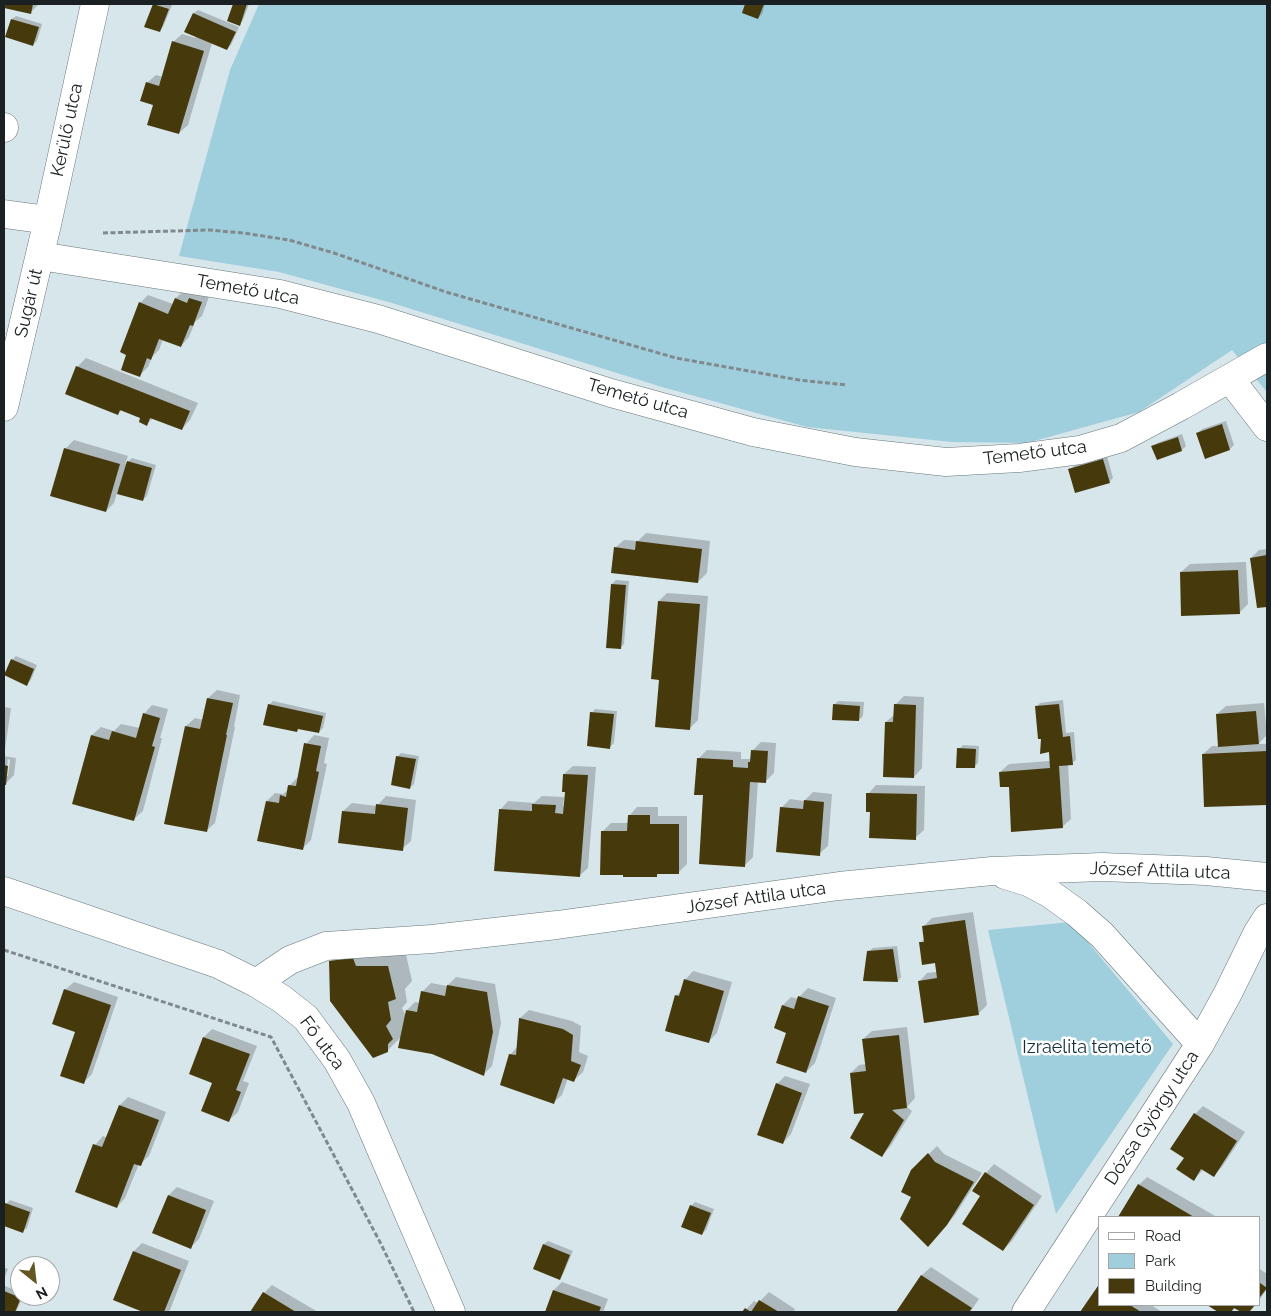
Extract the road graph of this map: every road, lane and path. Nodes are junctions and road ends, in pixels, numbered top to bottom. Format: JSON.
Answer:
{"nodes":[{"id":1,"x":95,"y":4,"type":"edge"},
{"id":2,"x":4,"y":214,"type":"edge"},
{"id":3,"x":48,"y":220,"type":"junction"},
{"id":4,"x":103,"y":233,"type":"dead end"},
{"id":5,"x":40,"y":256,"type":"junction"},
{"id":6,"x":1267,"y":357,"type":"edge"},
{"id":7,"x":1230,"y":379,"type":"junction"},
{"id":8,"x":847,"y":385,"type":"dead end"},
{"id":9,"x":4,"y":407,"type":"edge"},
{"id":10,"x":1267,"y":427,"type":"edge"},
{"id":11,"x":992,"y":871,"type":"junction"},
{"id":12,"x":1267,"y":877,"type":"edge"},
{"id":13,"x":4,"y":891,"type":"edge"},
{"id":14,"x":1267,"y":918,"type":"edge"},
{"id":15,"x":4,"y":950,"type":"edge"},
{"id":16,"x":256,"y":983,"type":"junction"},
{"id":17,"x":1200,"y":1044,"type":"junction"},
{"id":18,"x":414,"y":1312,"type":"edge"},
{"id":19,"x":451,"y":1312,"type":"edge"},
{"id":20,"x":1026,"y":1312,"type":"edge"}],
"edges":[{"from":1,"to":3,"type":"street","name":"Kerülő utca"},
{"from":2,"to":3,"type":"street"},
{"from":3,"to":5,"type":"street","name":"Kerülő utca"},
{"from":4,"to":8,"type":"path"},
{"from":5,"to":7,"type":"street","name":"Temető utca"},
{"from":5,"to":9,"type":"street","name":"Sugár út"},
{"from":6,"to":7,"type":"street","name":"Temető utca"},
{"from":7,"to":10,"type":"street"},
{"from":11,"to":12,"type":"street","name":"József Attila utca"},
{"from":11,"to":16,"type":"street","name":"József Attila utca"},
{"from":11,"to":17,"type":"street"},
{"from":13,"to":16,"type":"street","name":"Fő utca"},
{"from":14,"to":17,"type":"street","name":"Dózsa György utca"},
{"from":15,"to":18,"type":"path"},
{"from":16,"to":19,"type":"street","name":"Fő utca"},
{"from":17,"to":20,"type":"street","name":"Dózsa György utca"}]}
